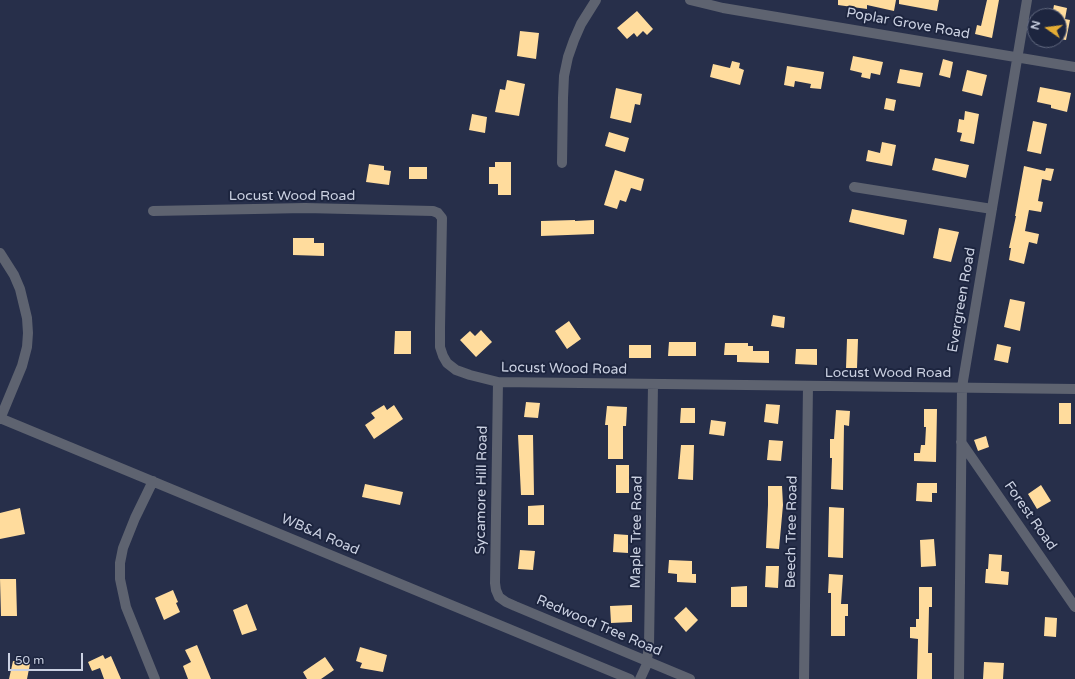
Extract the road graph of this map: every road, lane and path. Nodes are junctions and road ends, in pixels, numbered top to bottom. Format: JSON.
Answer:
{"nodes":[{"id":1,"x":596,"y":0,"type":"edge"},
{"id":2,"x":690,"y":0,"type":"edge"},
{"id":3,"x":1028,"y":0,"type":"edge"},
{"id":4,"x":1018,"y":57,"type":"junction"},
{"id":5,"x":1075,"y":66,"type":"edge"},
{"id":6,"x":562,"y":163,"type":"dead end"},
{"id":7,"x":854,"y":187,"type":"dead end"},
{"id":8,"x":992,"y":209,"type":"junction"},
{"id":9,"x":153,"y":211,"type":"dead end"},
{"id":10,"x":0,"y":253,"type":"edge"},
{"id":11,"x":498,"y":382,"type":"junction"},
{"id":12,"x":653,"y":384,"type":"junction"},
{"id":13,"x":808,"y":386,"type":"junction"},
{"id":14,"x":962,"y":388,"type":"junction"},
{"id":15,"x":1075,"y":389,"type":"edge"},
{"id":16,"x":0,"y":418,"type":"edge"},
{"id":17,"x":961,"y":442,"type":"junction"},
{"id":18,"x":153,"y":481,"type":"junction"},
{"id":19,"x":499,"y":597,"type":"joint"},
{"id":20,"x":1075,"y":607,"type":"edge"},
{"id":21,"x":647,"y":661,"type":"junction"},
{"id":22,"x":156,"y":679,"type":"edge"},
{"id":23,"x":630,"y":679,"type":"edge"},
{"id":24,"x":640,"y":679,"type":"edge"},
{"id":25,"x":690,"y":679,"type":"edge"},
{"id":26,"x":804,"y":679,"type":"edge"},
{"id":27,"x":959,"y":679,"type":"edge"}],
"edges":[{"from":1,"to":6,"type":"street"},
{"from":2,"to":4,"type":"street","name":"Poplar Grove Road"},
{"from":3,"to":4,"type":"street","name":"Evergreen Road"},
{"from":4,"to":5,"type":"street","name":"Poplar Grove Road"},
{"from":4,"to":8,"type":"street","name":"Evergreen Road"},
{"from":7,"to":8,"type":"street"},
{"from":8,"to":14,"type":"street","name":"Evergreen Road"},
{"from":9,"to":11,"type":"street","name":"Locust Wood Road"},
{"from":10,"to":16,"type":"street"},
{"from":11,"to":12,"type":"street","name":"Locust Wood Road"},
{"from":11,"to":19,"type":"street","name":"Sycamore Hill Road"},
{"from":12,"to":13,"type":"street","name":"Locust Wood Road"},
{"from":12,"to":21,"type":"street","name":"Maple Tree Road"},
{"from":13,"to":14,"type":"street","name":"Locust Wood Road"},
{"from":13,"to":26,"type":"street","name":"Beech Tree Road"},
{"from":14,"to":15,"type":"street","name":"Locust Wood Road"},
{"from":14,"to":17,"type":"street","name":"Evergreen Road"},
{"from":16,"to":18,"type":"street","name":"WB&A Road"},
{"from":17,"to":20,"type":"street","name":"Forest Road"},
{"from":17,"to":27,"type":"street","name":"Evergreen Road"},
{"from":18,"to":22,"type":"street"},
{"from":18,"to":23,"type":"street","name":"WB&A Road"},
{"from":19,"to":21,"type":"street","name":"Redwood Tree Road"},
{"from":21,"to":24,"type":"street","name":"Maple Tree Road"},
{"from":21,"to":25,"type":"street","name":"Redwood Tree Road"}]}
